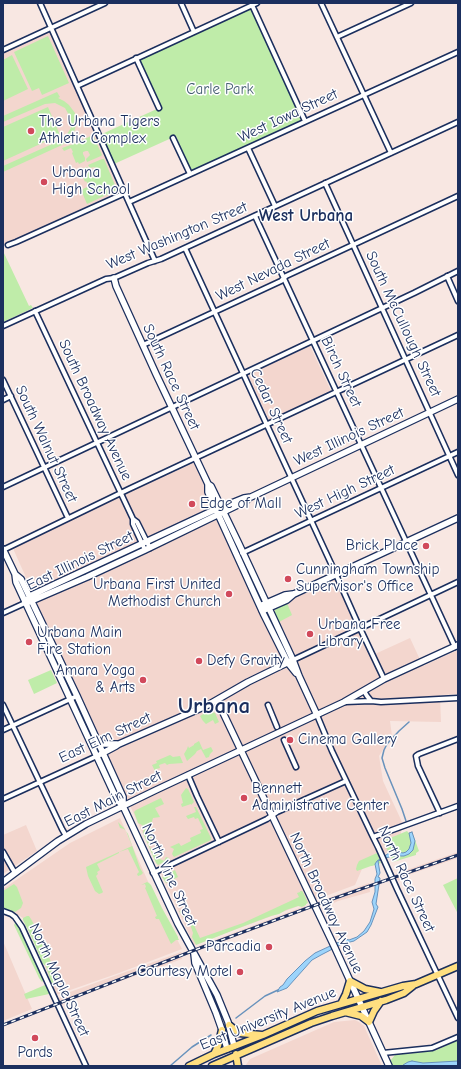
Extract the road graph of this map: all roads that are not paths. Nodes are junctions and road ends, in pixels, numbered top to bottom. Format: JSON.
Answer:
{"nodes":[{"id":1,"x":40,"y":3,"type":"edge"},
{"id":2,"x":105,"y":3,"type":"edge"},
{"id":3,"x":181,"y":3,"type":"edge"},
{"id":4,"x":257,"y":3,"type":"edge"},
{"id":5,"x":322,"y":3,"type":"edge"},
{"id":6,"x":411,"y":3,"type":"edge"},
{"id":7,"x":252,"y":5,"type":"junction"},
{"id":8,"x":51,"y":28,"type":"junction"},
{"id":9,"x":194,"y":32,"type":"junction"},
{"id":10,"x":337,"y":37,"type":"junction"},
{"id":11,"x":3,"y":50,"type":"edge"},
{"id":12,"x":458,"y":52,"type":"edge"},
{"id":13,"x":136,"y":58,"type":"junction"},
{"id":14,"x":77,"y":86,"type":"junction"},
{"id":15,"x":364,"y":95,"type":"junction"},
{"id":16,"x":159,"y":108,"type":"dead end"},
{"id":17,"x":305,"y":121,"type":"junction"},
{"id":18,"x":458,"y":122,"type":"edge"},
{"id":19,"x":174,"y":138,"type":"dead end"},
{"id":20,"x":248,"y":148,"type":"junction"},
{"id":21,"x":391,"y":153,"type":"junction"},
{"id":22,"x":190,"y":174,"type":"junction"},
{"id":23,"x":325,"y":183,"type":"junction"},
{"id":24,"x":124,"y":193,"type":"junction"},
{"id":25,"x":458,"y":196,"type":"edge"},
{"id":26,"x":129,"y":202,"type":"junction"},
{"id":27,"x":275,"y":206,"type":"junction"},
{"id":28,"x":255,"y":216,"type":"junction"},
{"id":29,"x":353,"y":244,"type":"junction"},
{"id":30,"x":8,"y":245,"type":"dead end"},
{"id":31,"x":185,"y":248,"type":"junction"},
{"id":32,"x":156,"y":261,"type":"junction"},
{"id":33,"x":458,"y":271,"type":"edge"},
{"id":34,"x":447,"y":276,"type":"junction"},
{"id":35,"x":114,"y":278,"type":"junction"},
{"id":36,"x":284,"y":278,"type":"junction"},
{"id":37,"x":458,"y":301,"type":"edge"},
{"id":38,"x":382,"y":307,"type":"junction"},
{"id":39,"x":35,"y":311,"type":"junction"},
{"id":40,"x":214,"y":312,"type":"junction"},
{"id":41,"x":3,"y":326,"type":"edge"},
{"id":42,"x":458,"y":335,"type":"edge"},
{"id":43,"x":312,"y":340,"type":"junction"},
{"id":44,"x":143,"y":345,"type":"junction"},
{"id":45,"x":406,"y":360,"type":"junction"},
{"id":46,"x":243,"y":373,"type":"junction"},
{"id":47,"x":3,"y":380,"type":"edge"},
{"id":48,"x":337,"y":392,"type":"junction"},
{"id":49,"x":10,"y":396,"type":"junction"},
{"id":50,"x":458,"y":399,"type":"edge"},
{"id":51,"x":3,"y":400,"type":"edge"},
{"id":52,"x":171,"y":407,"type":"junction"},
{"id":53,"x":430,"y":412,"type":"junction"},
{"id":54,"x":267,"y":425,"type":"junction"},
{"id":55,"x":96,"y":442,"type":"junction"},
{"id":56,"x":361,"y":445,"type":"junction"},
{"id":57,"x":458,"y":452,"type":"edge"},
{"id":58,"x":449,"y":456,"type":"junction"},
{"id":59,"x":195,"y":458,"type":"junction"},
{"id":60,"x":44,"y":467,"type":"junction"},
{"id":61,"x":458,"y":475,"type":"edge"},
{"id":62,"x":291,"y":478,"type":"junction"},
{"id":63,"x":3,"y":487,"type":"edge"},
{"id":64,"x":381,"y":489,"type":"junction"},
{"id":65,"x":121,"y":493,"type":"junction"},
{"id":66,"x":220,"y":511,"type":"junction"},
{"id":67,"x":68,"y":518,"type":"junction"},
{"id":68,"x":458,"y":518,"type":"edge"},
{"id":69,"x":311,"y":522,"type":"junction"},
{"id":70,"x":406,"y":542,"type":"junction"},
{"id":71,"x":144,"y":543,"type":"junction"},
{"id":72,"x":147,"y":549,"type":"junction"},
{"id":73,"x":3,"y":550,"type":"edge"},
{"id":74,"x":242,"y":553,"type":"junction"},
{"id":75,"x":15,"y":574,"type":"junction"},
{"id":76,"x":336,"y":575,"type":"junction"},
{"id":77,"x":458,"y":582,"type":"edge"},
{"id":78,"x":53,"y":589,"type":"junction"},
{"id":79,"x":431,"y":595,"type":"junction"},
{"id":80,"x":31,"y":599,"type":"junction"},
{"id":81,"x":25,"y":603,"type":"junction"},
{"id":82,"x":264,"y":607,"type":"junction"},
{"id":83,"x":3,"y":613,"type":"edge"},
{"id":84,"x":360,"y":628,"type":"junction"},
{"id":85,"x":45,"y":629,"type":"junction"},
{"id":86,"x":39,"y":632,"type":"junction"},
{"id":87,"x":456,"y":646,"type":"edge"},
{"id":88,"x":290,"y":661,"type":"junction"},
{"id":89,"x":64,"y":669,"type":"junction"},
{"id":90,"x":57,"y":672,"type":"junction"},
{"id":91,"x":384,"y":679,"type":"junction"},
{"id":92,"x":364,"y":691,"type":"junction"},
{"id":93,"x":77,"y":696,"type":"junction"},
{"id":94,"x":458,"y":698,"type":"edge"},
{"id":95,"x":70,"y":699,"type":"junction"},
{"id":96,"x":217,"y":700,"type":"junction"},
{"id":97,"x":372,"y":701,"type":"junction"},
{"id":98,"x":344,"y":702,"type":"junction"},
{"id":99,"x":3,"y":705,"type":"edge"},
{"id":100,"x":268,"y":705,"type":"dead end"},
{"id":101,"x":317,"y":715,"type":"junction"},
{"id":102,"x":13,"y":726,"type":"junction"},
{"id":103,"x":277,"y":727,"type":"dead end"},
{"id":104,"x":3,"y":730,"type":"edge"},
{"id":105,"x":458,"y":739,"type":"edge"},
{"id":106,"x":284,"y":740,"type":"dead end"},
{"id":107,"x":97,"y":741,"type":"junction"},
{"id":108,"x":119,"y":744,"type":"junction"},
{"id":109,"x":240,"y":750,"type":"junction"},
{"id":110,"x":332,"y":751,"type":"joint"},
{"id":111,"x":103,"y":753,"type":"junction"},
{"id":112,"x":97,"y":756,"type":"junction"},
{"id":113,"x":296,"y":767,"type":"dead end"},
{"id":114,"x":188,"y":775,"type":"junction"},
{"id":115,"x":346,"y":780,"type":"junction"},
{"id":116,"x":39,"y":782,"type":"junction"},
{"id":117,"x":3,"y":799,"type":"edge"},
{"id":118,"x":123,"y":806,"type":"junction"},
{"id":119,"x":458,"y":806,"type":"edge"},
{"id":120,"x":440,"y":813,"type":"junction"},
{"id":121,"x":272,"y":816,"type":"junction"},
{"id":122,"x":66,"y":836,"type":"junction"},
{"id":123,"x":373,"y":837,"type":"junction"},
{"id":124,"x":219,"y":842,"type":"junction"},
{"id":125,"x":3,"y":852,"type":"edge"},
{"id":126,"x":15,"y":873,"type":"junction"},
{"id":127,"x":153,"y":873,"type":"junction"},
{"id":128,"x":3,"y":882,"type":"edge"},
{"id":129,"x":3,"y":911,"type":"edge"},
{"id":130,"x":194,"y":954,"type":"junction"},
{"id":131,"x":458,"y":966,"type":"edge"},
{"id":132,"x":438,"y":975,"type":"junction"},
{"id":133,"x":350,"y":981,"type":"junction"},
{"id":134,"x":416,"y":984,"type":"junction"},
{"id":135,"x":381,"y":992,"type":"junction"},
{"id":136,"x":358,"y":999,"type":"junction"},
{"id":137,"x":381,"y":1001,"type":"junction"},
{"id":138,"x":341,"y":1004,"type":"junction"},
{"id":139,"x":362,"y":1007,"type":"junction"},
{"id":140,"x":344,"y":1012,"type":"junction"},
{"id":141,"x":458,"y":1018,"type":"edge"},
{"id":142,"x":368,"y":1022,"type":"junction"},
{"id":143,"x":229,"y":1025,"type":"junction"},
{"id":144,"x":222,"y":1030,"type":"junction"},
{"id":145,"x":263,"y":1035,"type":"junction"},
{"id":146,"x":458,"y":1037,"type":"edge"},
{"id":147,"x":234,"y":1046,"type":"junction"},
{"id":148,"x":227,"y":1049,"type":"junction"},
{"id":149,"x":383,"y":1053,"type":"junction"},
{"id":150,"x":214,"y":1054,"type":"junction"},
{"id":151,"x":237,"y":1056,"type":"junction"},
{"id":152,"x":228,"y":1059,"type":"junction"},
{"id":153,"x":86,"y":1066,"type":"edge"},
{"id":154,"x":189,"y":1066,"type":"edge"},
{"id":155,"x":212,"y":1066,"type":"edge"},
{"id":156,"x":228,"y":1066,"type":"edge"},
{"id":157,"x":238,"y":1066,"type":"edge"},
{"id":158,"x":389,"y":1066,"type":"edge"}],
"edges":[{"from":1,"to":8,"type":"street"},
{"from":2,"to":8,"type":"street"},
{"from":3,"to":9,"type":"street"},
{"from":4,"to":7,"type":"street"},
{"from":5,"to":10,"type":"street"},
{"from":6,"to":10,"type":"street"},
{"from":7,"to":9,"type":"street"},
{"from":7,"to":17,"type":"street"},
{"from":8,"to":11,"type":"street"},
{"from":8,"to":14,"type":"street"},
{"from":9,"to":13,"type":"street"},
{"from":10,"to":15,"type":"street"},
{"from":12,"to":15,"type":"street","name":"West Iowa Street"},
{"from":13,"to":14,"type":"street"},
{"from":13,"to":16,"type":"street"},
{"from":14,"to":24,"type":"street"},
{"from":15,"to":17,"type":"street","name":"West Iowa Street"},
{"from":15,"to":21,"type":"street"},
{"from":17,"to":20,"type":"street","name":"West Iowa Street"},
{"from":18,"to":21,"type":"street","name":"West Washington Street"},
{"from":19,"to":22,"type":"street"},
{"from":20,"to":22,"type":"street","name":"West Iowa Street"},
{"from":20,"to":27,"type":"street"},
{"from":21,"to":23,"type":"street","name":"West Washington Street"},
{"from":22,"to":26,"type":"street","name":"West Iowa Street"},
{"from":23,"to":27,"type":"street","name":"West Washington Street"},
{"from":23,"to":29,"type":"street","name":"South McCullough Street"},
{"from":24,"to":26,"type":"street"},
{"from":24,"to":30,"type":"street"},
{"from":25,"to":29,"type":"street","name":"West Nevada Street"},
{"from":26,"to":32,"type":"street"},
{"from":27,"to":28,"type":"street","name":"West Washington Street"},
{"from":28,"to":31,"type":"street","name":"West Washington Street"},
{"from":28,"to":36,"type":"street","name":"Birch Street"},
{"from":29,"to":36,"type":"street","name":"West Nevada Street"},
{"from":29,"to":38,"type":"street","name":"South McCullough Street"},
{"from":31,"to":32,"type":"street","name":"West Washington Street"},
{"from":31,"to":40,"type":"street","name":"Cedar Street"},
{"from":32,"to":35,"type":"street","name":"West Washington Street"},
{"from":33,"to":34,"type":"street"},
{"from":34,"to":37,"type":"street"},
{"from":34,"to":38,"type":"street"},
{"from":35,"to":39,"type":"street","name":"West Washington Street"},
{"from":35,"to":44,"type":"street","name":"South Race Street"},
{"from":36,"to":40,"type":"street","name":"West Nevada Street"},
{"from":36,"to":43,"type":"street","name":"Birch Street"},
{"from":38,"to":43,"type":"street"},
{"from":38,"to":45,"type":"street","name":"South McCullough Street"},
{"from":39,"to":41,"type":"street","name":"West Washington Street"},
{"from":39,"to":55,"type":"street","name":"South Broadway Avenue"},
{"from":40,"to":44,"type":"street","name":"West Nevada Street"},
{"from":40,"to":46,"type":"street","name":"Cedar Street"},
{"from":42,"to":45,"type":"street"},
{"from":43,"to":46,"type":"street"},
{"from":43,"to":48,"type":"street","name":"Birch Street"},
{"from":44,"to":52,"type":"street","name":"South Race Street"},
{"from":45,"to":48,"type":"street"},
{"from":45,"to":53,"type":"street","name":"South McCullough Street"},
{"from":46,"to":52,"type":"street"},
{"from":46,"to":54,"type":"street","name":"Cedar Street"},
{"from":47,"to":49,"type":"street","name":"South Walnut Street"},
{"from":48,"to":54,"type":"street"},
{"from":48,"to":56,"type":"street","name":"Birch Street"},
{"from":49,"to":51,"type":"street"},
{"from":49,"to":60,"type":"street","name":"South Walnut Street"},
{"from":50,"to":53,"type":"street","name":"West Illinois Street"},
{"from":52,"to":55,"type":"street"},
{"from":52,"to":59,"type":"street","name":"South Race Street"},
{"from":53,"to":56,"type":"street","name":"West Illinois Street"},
{"from":53,"to":58,"type":"street","name":"South McCullough Street"},
{"from":54,"to":59,"type":"street"},
{"from":54,"to":62,"type":"street","name":"Cedar Street"},
{"from":55,"to":60,"type":"street"},
{"from":55,"to":65,"type":"street","name":"South Broadway Avenue"},
{"from":56,"to":62,"type":"street","name":"West Illinois Street"},
{"from":56,"to":64,"type":"street","name":"Birch Street"},
{"from":57,"to":58,"type":"street","name":"West High Street"},
{"from":58,"to":61,"type":"street","name":"South McCullough Street"},
{"from":58,"to":64,"type":"street","name":"West High Street"},
{"from":59,"to":65,"type":"street"},
{"from":59,"to":66,"type":"street","name":"South Race Street"},
{"from":60,"to":63,"type":"street"},
{"from":60,"to":67,"type":"street","name":"South Walnut Street"},
{"from":62,"to":66,"type":"street","name":"West Illinois Street"},
{"from":62,"to":69,"type":"street","name":"Cedar Street"},
{"from":64,"to":69,"type":"street","name":"West High Street"},
{"from":64,"to":70,"type":"street","name":"Birch Street"},
{"from":65,"to":67,"type":"street"},
{"from":65,"to":71,"type":"street","name":"South Broadway Avenue"},
{"from":66,"to":71,"type":"street","name":"West Illinois Street"},
{"from":66,"to":72,"type":"street","name":"West Illinois Street"},
{"from":66,"to":74,"type":"street","name":"South Race Street"},
{"from":66,"to":82,"type":"street","name":"South Race Street"},
{"from":67,"to":73,"type":"street"},
{"from":68,"to":70,"type":"street"},
{"from":69,"to":74,"type":"street","name":"West High Street"},
{"from":69,"to":76,"type":"street","name":"Cedar Street"},
{"from":70,"to":76,"type":"street"},
{"from":70,"to":79,"type":"street","name":"Birch Street"},
{"from":71,"to":72,"type":"street","name":"South Broadway Avenue"},
{"from":71,"to":78,"type":"street","name":"East Illinois Street"},
{"from":72,"to":78,"type":"street","name":"East Illinois Street"},
{"from":73,"to":75,"type":"street"},
{"from":74,"to":82,"type":"street","name":"South Race Street"},
{"from":75,"to":80,"type":"street"},
{"from":75,"to":81,"type":"street"},
{"from":76,"to":82,"type":"street"},
{"from":76,"to":84,"type":"street","name":"Cedar Street"},
{"from":77,"to":79,"type":"street"},
{"from":78,"to":80,"type":"street","name":"East Illinois Street"},
{"from":79,"to":84,"type":"street"},
{"from":79,"to":87,"type":"street","name":"Birch Street"},
{"from":80,"to":81,"type":"street","name":"East Illinois Street"},
{"from":80,"to":85,"type":"street"},
{"from":81,"to":83,"type":"street","name":"East Illinois Street"},
{"from":81,"to":86,"type":"street"},
{"from":82,"to":88,"type":"street","name":"South Race Street"},
{"from":84,"to":88,"type":"street"},
{"from":84,"to":91,"type":"street","name":"Cedar Street"},
{"from":85,"to":86,"type":"street"},
{"from":85,"to":89,"type":"street"},
{"from":86,"to":90,"type":"street"},
{"from":87,"to":91,"type":"street","name":"East Main Street"},
{"from":88,"to":96,"type":"street","name":"East Elm Street"},
{"from":88,"to":101,"type":"street","name":"South Race Street"},
{"from":89,"to":90,"type":"street"},
{"from":89,"to":93,"type":"street"},
{"from":90,"to":95,"type":"street"},
{"from":91,"to":92,"type":"street","name":"East Main Street"},
{"from":92,"to":97,"type":"street"},
{"from":92,"to":98,"type":"street","name":"East Main Street"},
{"from":93,"to":95,"type":"street"},
{"from":93,"to":107,"type":"street"},
{"from":94,"to":97,"type":"street"},
{"from":95,"to":102,"type":"street"},
{"from":95,"to":112,"type":"street"},
{"from":96,"to":108,"type":"street","name":"East Elm Street"},
{"from":96,"to":109,"type":"street"},
{"from":97,"to":98,"type":"street"},
{"from":98,"to":101,"type":"street","name":"East Main Street"},
{"from":99,"to":102,"type":"street"},
{"from":100,"to":103,"type":"street"},
{"from":101,"to":109,"type":"street","name":"East Main Street"},
{"from":101,"to":110,"type":"street","name":"South Race Street"},
{"from":102,"to":104,"type":"street"},
{"from":102,"to":116,"type":"street"},
{"from":105,"to":120,"type":"street"},
{"from":106,"to":113,"type":"street"},
{"from":107,"to":108,"type":"street"},
{"from":107,"to":111,"type":"street"},
{"from":108,"to":111,"type":"street","name":"East Elm Street"},
{"from":109,"to":114,"type":"street","name":"East Main Street"},
{"from":109,"to":121,"type":"street","name":"North Broadway Avenue"},
{"from":110,"to":115,"type":"street","name":"North Race Street"},
{"from":111,"to":112,"type":"street","name":"East Elm Street"},
{"from":111,"to":118,"type":"street"},
{"from":112,"to":116,"type":"street","name":"East Elm Street"},
{"from":112,"to":118,"type":"street"},
{"from":114,"to":118,"type":"street","name":"East Main Street"},
{"from":114,"to":124,"type":"street"},
{"from":115,"to":121,"type":"street"},
{"from":115,"to":123,"type":"street","name":"North Race Street"},
{"from":116,"to":117,"type":"street","name":"East Elm Street"},
{"from":116,"to":122,"type":"street"},
{"from":118,"to":122,"type":"street","name":"East Main Street"},
{"from":118,"to":127,"type":"street","name":"North Vine Street"},
{"from":119,"to":120,"type":"street"},
{"from":120,"to":123,"type":"street"},
{"from":121,"to":124,"type":"street"},
{"from":121,"to":133,"type":"street","name":"North Broadway Avenue"},
{"from":122,"to":126,"type":"street","name":"East Main Street"},
{"from":123,"to":132,"type":"street","name":"North Race Street"},
{"from":124,"to":127,"type":"street"},
{"from":125,"to":126,"type":"street"},
{"from":126,"to":128,"type":"street","name":"East Main Street"},
{"from":127,"to":130,"type":"street","name":"North Vine Street"},
{"from":129,"to":153,"type":"street","name":"North Maple Street"},
{"from":130,"to":143,"type":"street","name":"North Vine Street"},
{"from":130,"to":144,"type":"street","name":"North Vine Street"},
{"from":131,"to":132,"type":"main road"},
{"from":132,"to":134,"type":"main road"},
{"from":132,"to":141,"type":"street","name":"North Race Street"},
{"from":133,"to":135,"type":"main road"},
{"from":133,"to":136,"type":"street","name":"North Broadway Avenue"},
{"from":133,"to":138,"type":"main road"},
{"from":134,"to":135,"type":"main road","name":"East University Avenue"},
{"from":134,"to":137,"type":"main road","name":"East University Avenue"},
{"from":135,"to":136,"type":"main road","name":"East University Avenue"},
{"from":136,"to":138,"type":"main road","name":"East University Avenue"},
{"from":136,"to":139,"type":"street","name":"North Broadway Avenue"},
{"from":137,"to":139,"type":"main road","name":"East University Avenue"},
{"from":137,"to":142,"type":"main road"},
{"from":138,"to":145,"type":"main road","name":"East University Avenue"},
{"from":139,"to":140,"type":"main road","name":"East University Avenue"},
{"from":139,"to":142,"type":"street","name":"North Broadway Avenue"},
{"from":140,"to":142,"type":"main road"},
{"from":140,"to":151,"type":"main road","name":"East University Avenue"},
{"from":142,"to":149,"type":"street","name":"North Broadway Avenue"},
{"from":143,"to":145,"type":"main road"},
{"from":143,"to":147,"type":"street","name":"North Vine Street"},
{"from":144,"to":148,"type":"street","name":"North Vine Street"},
{"from":144,"to":150,"type":"main road"},
{"from":145,"to":147,"type":"main road","name":"East University Avenue"},
{"from":146,"to":149,"type":"street"},
{"from":147,"to":148,"type":"main road","name":"East University Avenue"},
{"from":147,"to":151,"type":"main road"},
{"from":148,"to":150,"type":"main road","name":"East University Avenue"},
{"from":148,"to":152,"type":"main road"},
{"from":149,"to":158,"type":"street","name":"North Broadway Avenue"},
{"from":150,"to":154,"type":"main road","name":"East University Avenue"},
{"from":151,"to":152,"type":"main road","name":"East University Avenue"},
{"from":151,"to":157,"type":"main road"},
{"from":152,"to":155,"type":"main road","name":"East University Avenue"},
{"from":152,"to":156,"type":"main road"}]}
